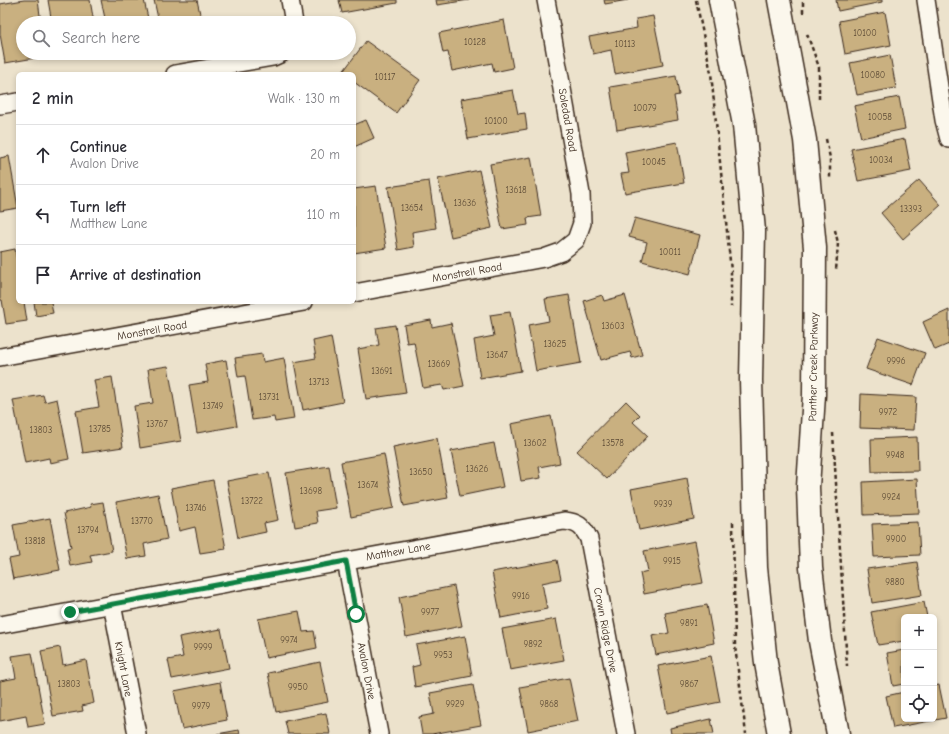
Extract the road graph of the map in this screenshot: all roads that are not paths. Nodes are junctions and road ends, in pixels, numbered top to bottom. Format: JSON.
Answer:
{"nodes":[{"id":1,"x":290,"y":0,"type":"edge"},
{"id":2,"x":546,"y":0,"type":"edge"},
{"id":3,"x":720,"y":0,"type":"edge"},
{"id":4,"x":779,"y":0,"type":"edge"},
{"id":5,"x":926,"y":0,"type":"edge"},
{"id":6,"x":293,"y":16,"type":"edge"},
{"id":7,"x":256,"y":60,"type":"edge"},
{"id":8,"x":187,"y":72,"type":"edge"},
{"id":9,"x":16,"y":102,"type":"edge"},
{"id":10,"x":0,"y":105,"type":"edge"},
{"id":11,"x":949,"y":139,"type":"edge"},
{"id":12,"x":576,"y":240,"type":"joint"},
{"id":13,"x":356,"y":293,"type":"edge"},
{"id":14,"x":293,"y":304,"type":"edge"},
{"id":15,"x":0,"y":358,"type":"edge"},
{"id":16,"x":582,"y":528,"type":"joint"},
{"id":17,"x":346,"y":561,"type":"junction"},
{"id":18,"x":112,"y":604,"type":"junction"},
{"id":19,"x":0,"y":625,"type":"edge"},
{"id":20,"x":137,"y":734,"type":"edge"},
{"id":21,"x":379,"y":734,"type":"edge"},
{"id":22,"x":626,"y":734,"type":"edge"},
{"id":23,"x":779,"y":734,"type":"edge"},
{"id":24,"x":838,"y":734,"type":"edge"}],
"edges":[{"from":1,"to":6,"type":"street"},
{"from":2,"to":12,"type":"street","name":"Soledad Road"},
{"from":3,"to":23,"type":"main road"},
{"from":4,"to":24,"type":"main road","name":"Panther Creek Parkway"},
{"from":5,"to":11,"type":"street"},
{"from":7,"to":8,"type":"street"},
{"from":9,"to":10,"type":"street"},
{"from":12,"to":13,"type":"street","name":"Monstrell Road"},
{"from":14,"to":15,"type":"street","name":"Monstrell Road"},
{"from":16,"to":17,"type":"street","name":"Matthew Lane"},
{"from":16,"to":22,"type":"street","name":"Crown Ridge Drive"},
{"from":17,"to":18,"type":"street","name":"Matthew Lane"},
{"from":17,"to":21,"type":"street","name":"Avalon Drive"},
{"from":18,"to":19,"type":"street","name":"Matthew Lane"},
{"from":18,"to":20,"type":"street","name":"Knight Lane"}]}
